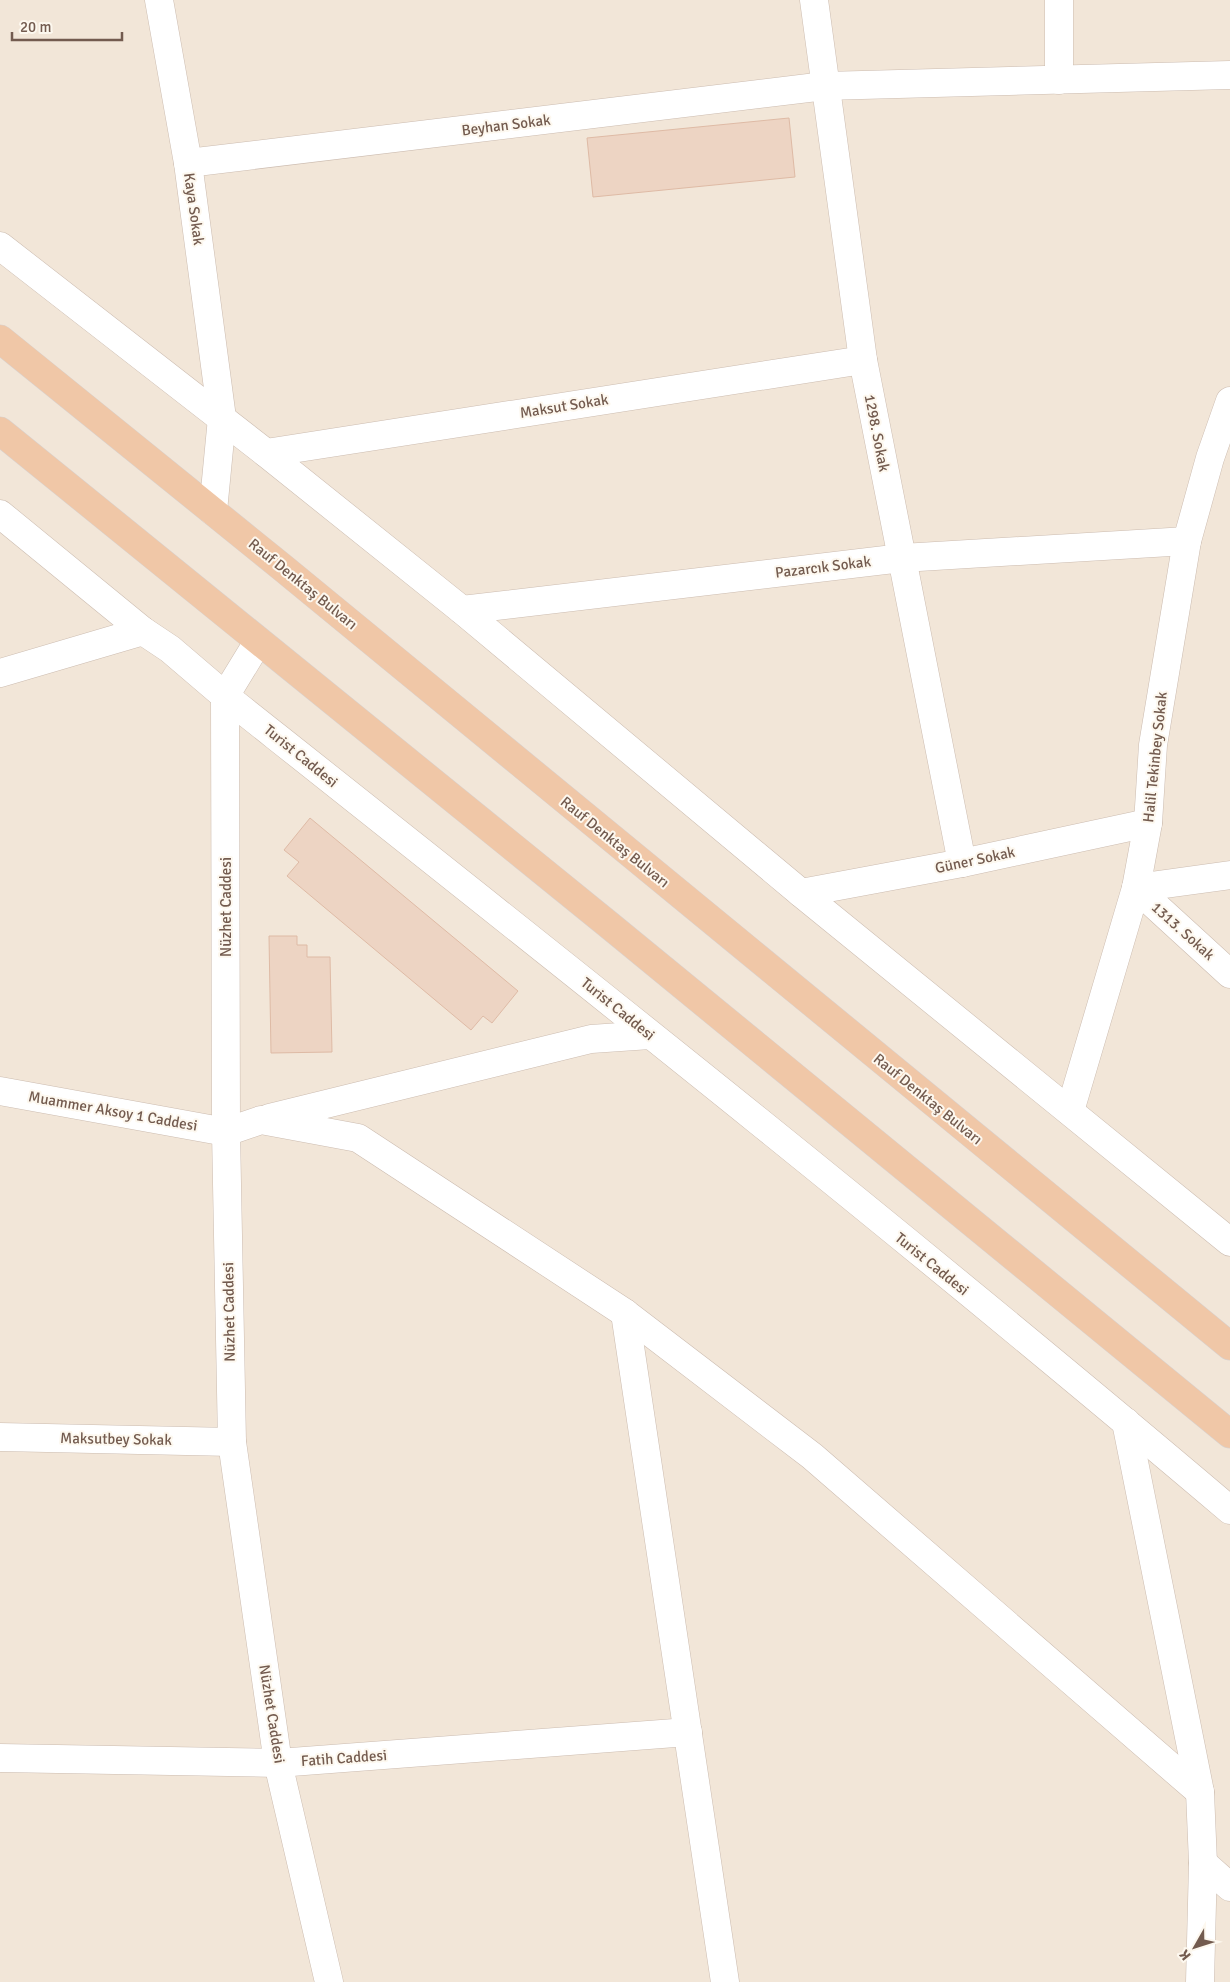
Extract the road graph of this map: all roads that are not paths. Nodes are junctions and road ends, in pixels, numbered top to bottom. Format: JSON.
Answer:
{"nodes":[{"id":1,"x":159,"y":0,"type":"edge"},
{"id":2,"x":814,"y":0,"type":"edge"},
{"id":3,"x":1059,"y":0,"type":"edge"},
{"id":4,"x":1230,"y":75,"type":"edge"},
{"id":5,"x":1059,"y":80,"type":"junction"},
{"id":6,"x":825,"y":86,"type":"junction"},
{"id":7,"x":188,"y":163,"type":"junction"},
{"id":8,"x":0,"y":246,"type":"edge"},
{"id":9,"x":0,"y":339,"type":"edge"},
{"id":10,"x":863,"y":360,"type":"junction"},
{"id":11,"x":1230,"y":400,"type":"edge"},
{"id":12,"x":222,"y":418,"type":"junction"},
{"id":13,"x":0,"y":431,"type":"edge"},
{"id":14,"x":266,"y":453,"type":"junction"},
{"id":15,"x":1220,"y":458,"type":"edge"},
{"id":16,"x":213,"y":511,"type":"junction"},
{"id":17,"x":0,"y":514,"type":"edge"},
{"id":18,"x":1187,"y":541,"type":"junction"},
{"id":19,"x":902,"y":558,"type":"junction"},
{"id":20,"x":462,"y":610,"type":"junction"},
{"id":21,"x":143,"y":631,"type":"junction"},
{"id":22,"x":258,"y":642,"type":"junction"},
{"id":23,"x":0,"y":673,"type":"edge"},
{"id":24,"x":226,"y":696,"type":"junction"},
{"id":25,"x":1148,"y":823,"type":"junction"},
{"id":26,"x":962,"y":863,"type":"junction"},
{"id":27,"x":1230,"y":875,"type":"edge"},
{"id":28,"x":1136,"y":888,"type":"junction"},
{"id":29,"x":801,"y":893,"type":"junction"},
{"id":30,"x":1230,"y":974,"type":"edge"},
{"id":31,"x":650,"y":1034,"type":"junction"},
{"id":32,"x":0,"y":1091,"type":"edge"},
{"id":33,"x":1070,"y":1111,"type":"junction"},
{"id":34,"x":261,"y":1120,"type":"junction"},
{"id":35,"x":226,"y":1132,"type":"junction"},
{"id":36,"x":1230,"y":1242,"type":"edge"},
{"id":37,"x":625,"y":1313,"type":"junction"},
{"id":38,"x":1230,"y":1346,"type":"edge"},
{"id":39,"x":1126,"y":1422,"type":"junction"},
{"id":40,"x":1230,"y":1434,"type":"edge"},
{"id":41,"x":0,"y":1437,"type":"edge"},
{"id":42,"x":232,"y":1442,"type":"junction"},
{"id":43,"x":1230,"y":1510,"type":"edge"},
{"id":44,"x":688,"y":1732,"type":"junction"},
{"id":45,"x":0,"y":1758,"type":"edge"},
{"id":46,"x":278,"y":1763,"type":"junction"},
{"id":47,"x":1200,"y":1792,"type":"junction"},
{"id":48,"x":1203,"y":1862,"type":"junction"},
{"id":49,"x":1230,"y":1887,"type":"edge"},
{"id":50,"x":330,"y":1982,"type":"edge"},
{"id":51,"x":725,"y":1982,"type":"edge"},
{"id":52,"x":1200,"y":1982,"type":"edge"}],
"edges":[{"from":1,"to":7,"type":"street","name":"Kaya Sokak"},
{"from":2,"to":6,"type":"street","name":"1298. Sokak"},
{"from":3,"to":5,"type":"street"},
{"from":4,"to":5,"type":"street","name":"Beyhan Sokak"},
{"from":5,"to":6,"type":"street","name":"Beyhan Sokak"},
{"from":6,"to":7,"type":"street","name":"Beyhan Sokak"},
{"from":6,"to":10,"type":"street","name":"1298. Sokak"},
{"from":7,"to":12,"type":"street","name":"Kaya Sokak"},
{"from":8,"to":12,"type":"street"},
{"from":9,"to":16,"type":"highway","name":"Rauf Denktaş Bulvarı"},
{"from":10,"to":14,"type":"street","name":"Maksut Sokak"},
{"from":10,"to":19,"type":"street","name":"1298. Sokak"},
{"from":11,"to":15,"type":"street","name":"Halil Tekinbey Sokak"},
{"from":12,"to":14,"type":"street"},
{"from":12,"to":16,"type":"street","name":"Kaya Sokak"},
{"from":13,"to":22,"type":"highway"},
{"from":14,"to":20,"type":"street"},
{"from":15,"to":18,"type":"street","name":"Halil Tekinbey Sokak"},
{"from":16,"to":38,"type":"highway","name":"Rauf Denktaş Bulvarı"},
{"from":17,"to":21,"type":"street","name":"Turist Caddesi"},
{"from":18,"to":19,"type":"street","name":"Pazarcık Sokak"},
{"from":18,"to":25,"type":"street","name":"Halil Tekinbey Sokak"},
{"from":19,"to":20,"type":"street","name":"Pazarcık Sokak"},
{"from":19,"to":26,"type":"street","name":"1298. Sokak"},
{"from":20,"to":29,"type":"street"},
{"from":21,"to":23,"type":"street"},
{"from":21,"to":24,"type":"street","name":"Turist Caddesi"},
{"from":22,"to":24,"type":"street"},
{"from":22,"to":40,"type":"highway"},
{"from":24,"to":31,"type":"street","name":"Turist Caddesi"},
{"from":24,"to":35,"type":"street","name":"Nüzhet Caddesi"},
{"from":25,"to":26,"type":"street","name":"Güner Sokak"},
{"from":25,"to":28,"type":"street","name":"Halil Tekinbey Sokak"},
{"from":26,"to":29,"type":"street","name":"Güner Sokak"},
{"from":27,"to":28,"type":"street"},
{"from":28,"to":30,"type":"street","name":"1313. Sokak"},
{"from":28,"to":33,"type":"street","name":"Halil Tekinbey Sokak"},
{"from":29,"to":33,"type":"street"},
{"from":31,"to":34,"type":"street"},
{"from":31,"to":39,"type":"street","name":"Turist Caddesi"},
{"from":32,"to":35,"type":"street","name":"Muammer Aksoy 1 Caddesi"},
{"from":33,"to":36,"type":"street"},
{"from":34,"to":35,"type":"street"},
{"from":34,"to":37,"type":"street"},
{"from":35,"to":42,"type":"street","name":"Nüzhet Caddesi"},
{"from":37,"to":44,"type":"street"},
{"from":37,"to":47,"type":"street"},
{"from":39,"to":43,"type":"street","name":"Turist Caddesi"},
{"from":39,"to":47,"type":"street"},
{"from":41,"to":42,"type":"street","name":"Maksutbey Sokak"},
{"from":42,"to":46,"type":"street","name":"Nüzhet Caddesi"},
{"from":44,"to":46,"type":"street","name":"Fatih Caddesi"},
{"from":44,"to":51,"type":"street"},
{"from":45,"to":46,"type":"street","name":"Fatih Caddesi"},
{"from":46,"to":50,"type":"street","name":"Nüzhet Caddesi"},
{"from":47,"to":48,"type":"street"},
{"from":48,"to":49,"type":"street"},
{"from":48,"to":52,"type":"street"}]}
